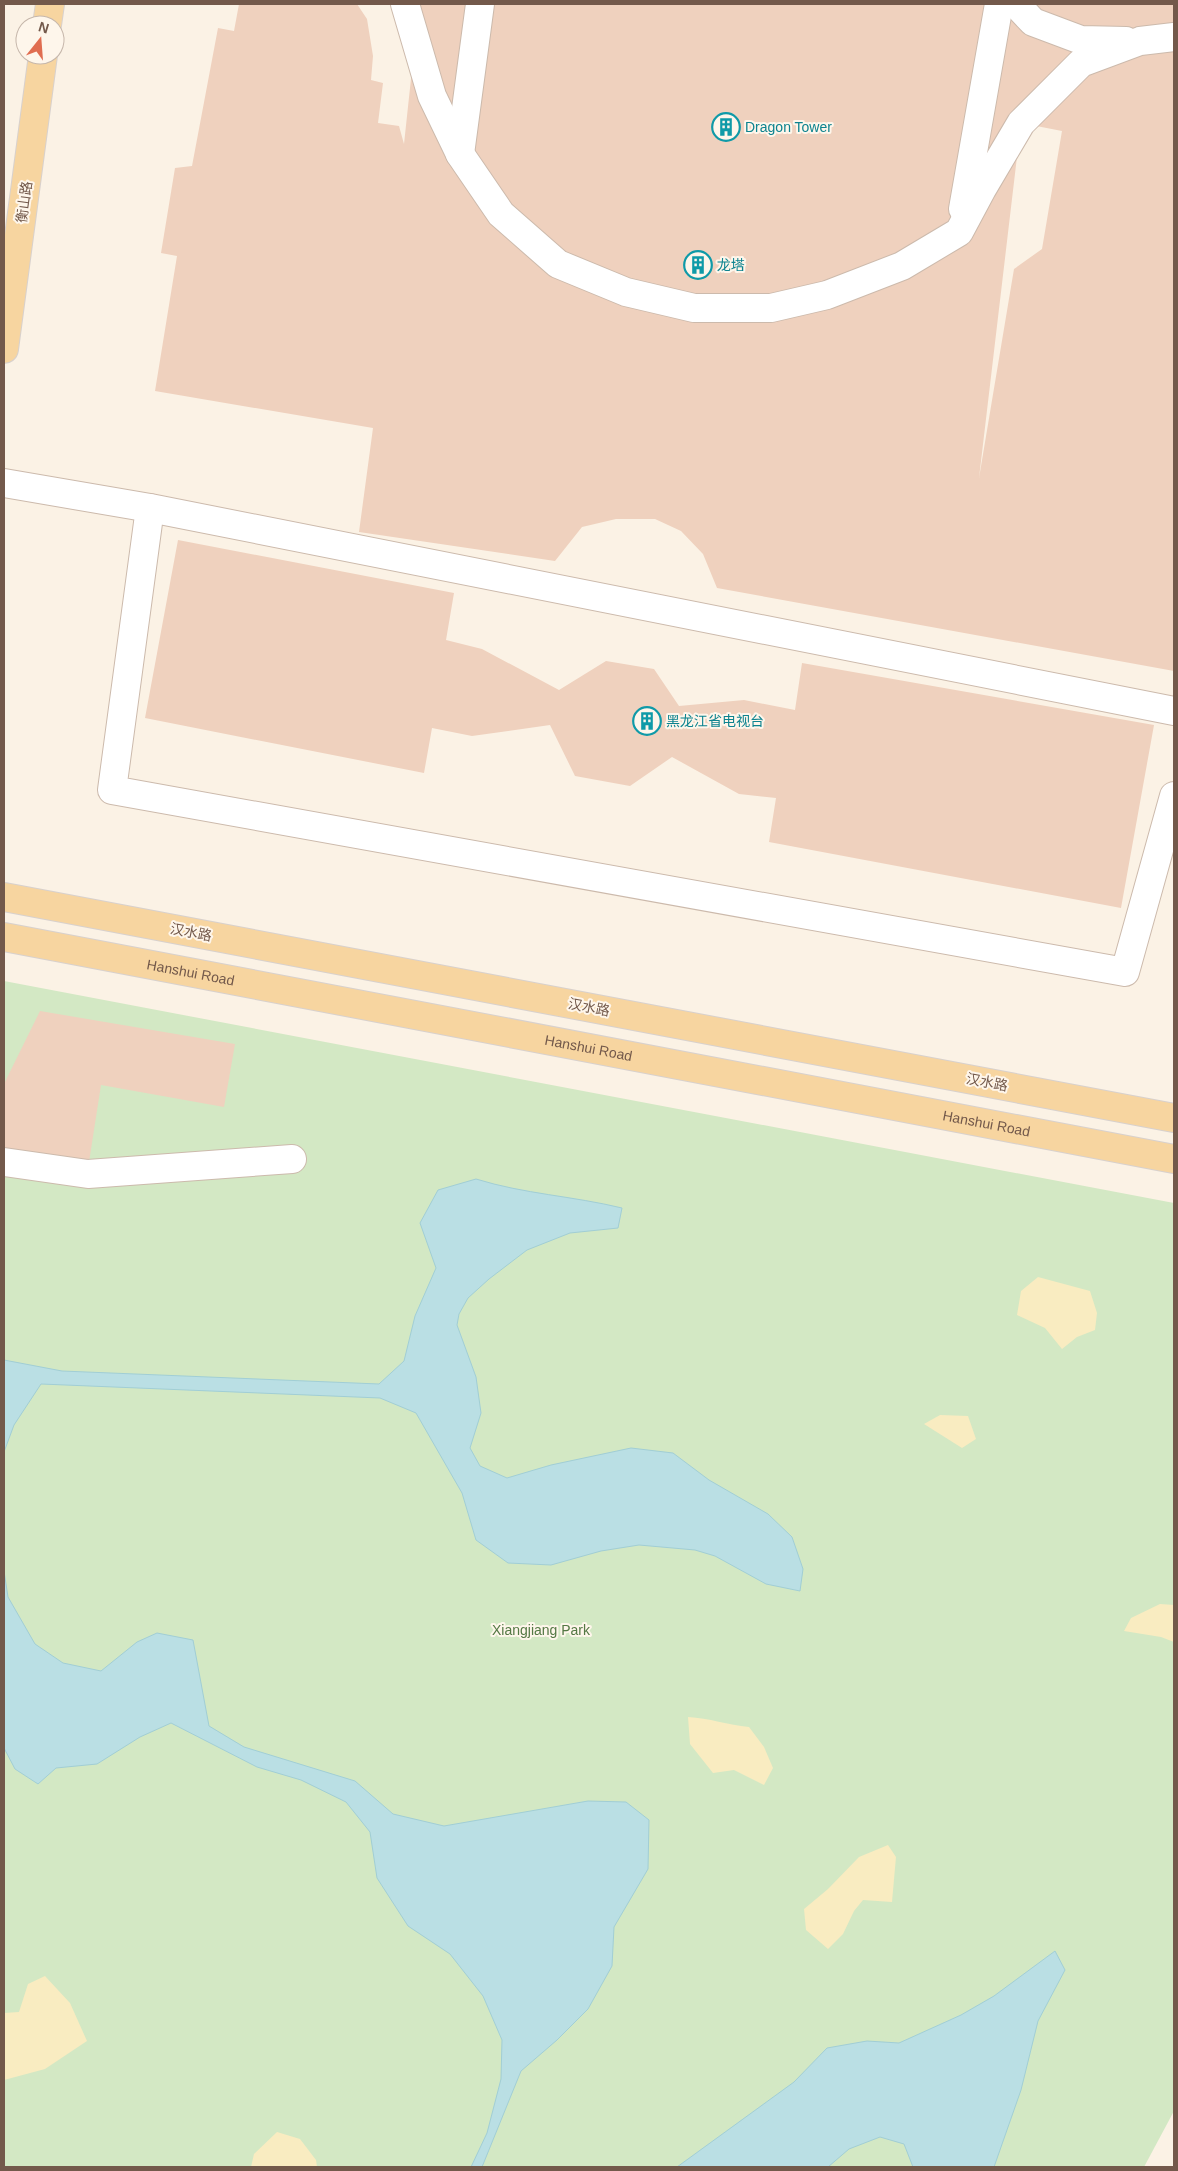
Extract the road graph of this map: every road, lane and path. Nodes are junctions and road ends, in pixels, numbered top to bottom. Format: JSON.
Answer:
{"nodes":[{"id":1,"x":405,"y":4,"type":"edge"},
{"id":2,"x":480,"y":4,"type":"edge"},
{"id":3,"x":999,"y":4,"type":"edge"},
{"id":4,"x":1016,"y":4,"type":"edge"},
{"id":5,"x":1174,"y":37,"type":"edge"},
{"id":6,"x":1140,"y":41,"type":"junction"},
{"id":7,"x":41,"y":65,"type":"edge"},
{"id":8,"x":460,"y":154,"type":"junction"},
{"id":9,"x":13,"y":213,"type":"edge"},
{"id":10,"x":959,"y":232,"type":"junction"},
{"id":11,"x":4,"y":349,"type":"edge"},
{"id":12,"x":4,"y":483,"type":"edge"},
{"id":13,"x":150,"y":508,"type":"junction"},
{"id":14,"x":1174,"y":711,"type":"edge"},
{"id":15,"x":1174,"y":796,"type":"edge"},
{"id":16,"x":4,"y":896,"type":"edge"},
{"id":17,"x":4,"y":937,"type":"edge"},
{"id":18,"x":1174,"y":1118,"type":"edge"},
{"id":19,"x":292,"y":1159,"type":"dead end"},
{"id":20,"x":1174,"y":1159,"type":"edge"},
{"id":21,"x":4,"y":1162,"type":"edge"}],
"edges":[{"from":1,"to":8,"type":"lane"},
{"from":2,"to":8,"type":"lane"},
{"from":3,"to":10,"type":"lane"},
{"from":4,"to":6,"type":"lane"},
{"from":5,"to":6,"type":"lane"},
{"from":6,"to":10,"type":"lane"},
{"from":7,"to":9,"type":"main road","name":"衡山路"},
{"from":8,"to":10,"type":"lane"},
{"from":9,"to":11,"type":"main road","name":"衡山路"},
{"from":12,"to":13,"type":"lane"},
{"from":13,"to":14,"type":"lane"},
{"from":13,"to":15,"type":"lane"},
{"from":16,"to":18,"type":"main road","name":"汉水路"},
{"from":17,"to":20,"type":"main road","name":"Hanshui Road"},
{"from":19,"to":21,"type":"lane"}]}
